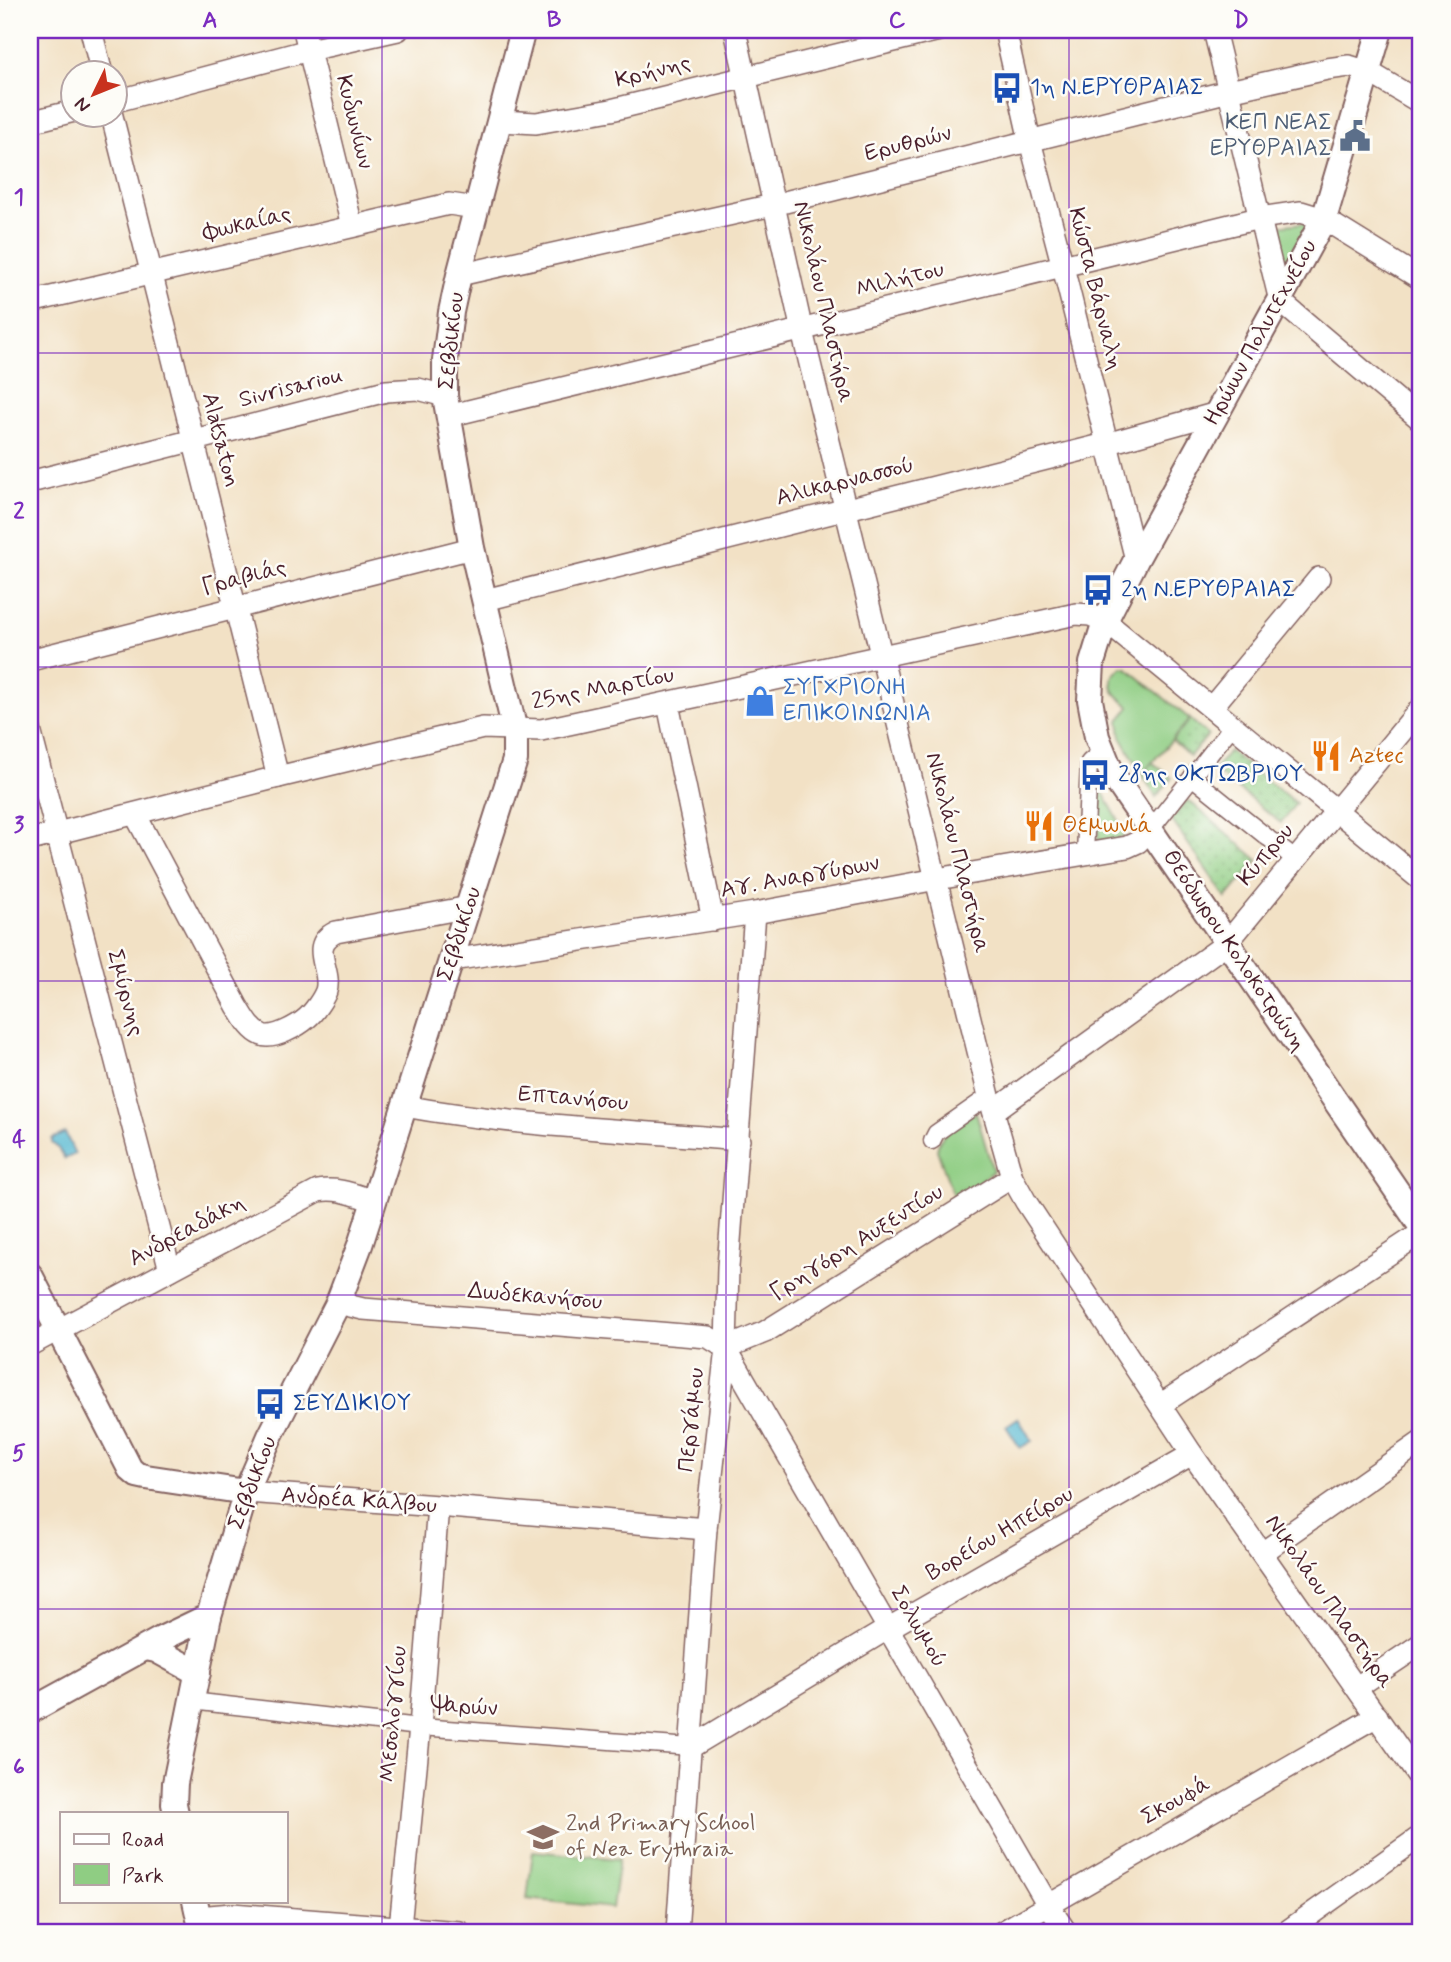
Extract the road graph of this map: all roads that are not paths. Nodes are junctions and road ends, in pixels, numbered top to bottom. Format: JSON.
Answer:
{"nodes":[{"id":1,"x":91,"y":30,"type":"edge"},
{"id":2,"x":398,"y":30,"type":"edge"},
{"id":3,"x":523,"y":30,"type":"edge"},
{"id":4,"x":735,"y":30,"type":"edge"},
{"id":5,"x":939,"y":30,"type":"edge"},
{"id":6,"x":1005,"y":30,"type":"edge"},
{"id":7,"x":1214,"y":30,"type":"edge"},
{"id":8,"x":1380,"y":30,"type":"edge"},
{"id":9,"x":307,"y":40,"type":"edge"},
{"id":10,"x":98,"y":60,"type":"edge"},
{"id":11,"x":1369,"y":72,"type":"junction"},
{"id":12,"x":745,"y":77,"type":"junction"},
{"id":13,"x":1229,"y":91,"type":"junction"},
{"id":14,"x":130,"y":97,"type":"edge"},
{"id":15,"x":1421,"y":103,"type":"edge"},
{"id":16,"x":60,"y":114,"type":"edge"},
{"id":17,"x":501,"y":121,"type":"junction"},
{"id":18,"x":30,"y":122,"type":"edge"},
{"id":19,"x":116,"y":130,"type":"edge"},
{"id":20,"x":1030,"y":141,"type":"junction"},
{"id":21,"x":773,"y":205,"type":"junction"},
{"id":22,"x":476,"y":208,"type":"junction"},
{"id":23,"x":1259,"y":218,"type":"junction"},
{"id":24,"x":1324,"y":219,"type":"junction"},
{"id":25,"x":352,"y":226,"type":"junction"},
{"id":26,"x":1063,"y":267,"type":"junction"},
{"id":27,"x":152,"y":272,"type":"junction"},
{"id":28,"x":459,"y":275,"type":"junction"},
{"id":29,"x":1421,"y":279,"type":"edge"},
{"id":30,"x":1280,"y":301,"type":"junction"},
{"id":31,"x":30,"y":302,"type":"edge"},
{"id":32,"x":802,"y":331,"type":"junction"},
{"id":33,"x":446,"y":406,"type":"junction"},
{"id":34,"x":1217,"y":413,"type":"junction"},
{"id":35,"x":1421,"y":420,"type":"edge"},
{"id":36,"x":194,"y":440,"type":"junction"},
{"id":37,"x":1106,"y":444,"type":"junction"},
{"id":38,"x":30,"y":482,"type":"edge"},
{"id":39,"x":846,"y":508,"type":"junction"},
{"id":40,"x":472,"y":548,"type":"junction"},
{"id":41,"x":1136,"y":560,"type":"junction"},
{"id":42,"x":1319,"y":578,"type":"dead end"},
{"id":43,"x":485,"y":600,"type":"junction"},
{"id":44,"x":235,"y":607,"type":"junction"},
{"id":45,"x":1105,"y":621,"type":"junction"},
{"id":46,"x":882,"y":656,"type":"junction"},
{"id":47,"x":30,"y":660,"type":"edge"},
{"id":48,"x":668,"y":704,"type":"junction"},
{"id":49,"x":1212,"y":707,"type":"junction"},
{"id":50,"x":1421,"y":708,"type":"edge"},
{"id":51,"x":1233,"y":725,"type":"junction"},
{"id":52,"x":30,"y":730,"type":"edge"},
{"id":53,"x":515,"y":731,"type":"junction"},
{"id":54,"x":1102,"y":751,"type":"junction"},
{"id":55,"x":278,"y":777,"type":"junction"},
{"id":56,"x":1192,"y":777,"type":"junction"},
{"id":57,"x":1337,"y":810,"type":"junction"},
{"id":58,"x":135,"y":814,"type":"junction"},
{"id":59,"x":1151,"y":829,"type":"junction"},
{"id":60,"x":57,"y":834,"type":"junction"},
{"id":61,"x":30,"y":840,"type":"edge"},
{"id":62,"x":1085,"y":854,"type":"junction"},
{"id":63,"x":1296,"y":860,"type":"junction"},
{"id":64,"x":937,"y":879,"type":"junction"},
{"id":65,"x":1421,"y":880,"type":"edge"},
{"id":66,"x":469,"y":907,"type":"junction"},
{"id":67,"x":755,"y":913,"type":"junction"},
{"id":68,"x":713,"y":920,"type":"junction"},
{"id":69,"x":1227,"y":943,"type":"junction"},
{"id":70,"x":452,"y":960,"type":"junction"},
{"id":71,"x":992,"y":1103,"type":"junction"},
{"id":72,"x":404,"y":1106,"type":"junction"},
{"id":73,"x":739,"y":1139,"type":"junction"},
{"id":74,"x":932,"y":1140,"type":"dead end"},
{"id":75,"x":1012,"y":1177,"type":"junction"},
{"id":76,"x":374,"y":1201,"type":"junction"},
{"id":77,"x":1421,"y":1226,"type":"edge"},
{"id":78,"x":1421,"y":1233,"type":"edge"},
{"id":79,"x":170,"y":1270,"type":"junction"},
{"id":80,"x":30,"y":1275,"type":"edge"},
{"id":81,"x":338,"y":1303,"type":"junction"},
{"id":82,"x":59,"y":1330,"type":"junction"},
{"id":83,"x":30,"y":1346,"type":"edge"},
{"id":84,"x":726,"y":1348,"type":"junction"},
{"id":85,"x":1160,"y":1405,"type":"junction"},
{"id":86,"x":1421,"y":1442,"type":"edge"},
{"id":87,"x":1192,"y":1454,"type":"junction"},
{"id":88,"x":246,"y":1492,"type":"junction"},
{"id":89,"x":438,"y":1506,"type":"junction"},
{"id":90,"x":706,"y":1529,"type":"junction"},
{"id":91,"x":1262,"y":1553,"type":"junction"},
{"id":92,"x":209,"y":1616,"type":"junction"},
{"id":93,"x":889,"y":1628,"type":"junction"},
{"id":94,"x":1421,"y":1644,"type":"edge"},
{"id":95,"x":146,"y":1648,"type":"junction"},
{"id":96,"x":198,"y":1673,"type":"junction"},
{"id":97,"x":1357,"y":1687,"type":"junction"},
{"id":98,"x":191,"y":1701,"type":"junction"},
{"id":99,"x":30,"y":1711,"type":"edge"},
{"id":100,"x":1377,"y":1716,"type":"junction"},
{"id":101,"x":420,"y":1727,"type":"junction"},
{"id":102,"x":691,"y":1748,"type":"junction"},
{"id":103,"x":1421,"y":1780,"type":"edge"},
{"id":104,"x":176,"y":1812,"type":"edge"},
{"id":105,"x":1421,"y":1836,"type":"edge"},
{"id":106,"x":1048,"y":1906,"type":"junction"},
{"id":107,"x":198,"y":1916,"type":"edge"},
{"id":108,"x":400,"y":1927,"type":"junction"},
{"id":109,"x":1286,"y":1931,"type":"edge"},
{"id":110,"x":460,"y":1932,"type":"edge"},
{"id":111,"x":677,"y":1932,"type":"edge"},
{"id":112,"x":1002,"y":1932,"type":"edge"},
{"id":113,"x":1066,"y":1932,"type":"edge"}],
"edges":[{"from":1,"to":10,"type":"street"},
{"from":2,"to":9,"type":"street"},
{"from":3,"to":17,"type":"street","name":"Σεβδικίου"},
{"from":4,"to":12,"type":"street","name":"Νικολάου Πλαστήρα"},
{"from":5,"to":12,"type":"street","name":"Κρήνης"},
{"from":6,"to":20,"type":"street","name":"Κώστα Βάρναλη"},
{"from":7,"to":13,"type":"street"},
{"from":8,"to":11,"type":"street","name":"Ηρώων Πολυτεχνείου"},
{"from":9,"to":14,"type":"street"},
{"from":9,"to":25,"type":"street","name":"Κυδωνίων"},
{"from":11,"to":13,"type":"street","name":"Ερυθρών"},
{"from":11,"to":15,"type":"street"},
{"from":11,"to":24,"type":"street","name":"Ηρώων Πολυτεχνείου"},
{"from":12,"to":17,"type":"street","name":"Κρήνης"},
{"from":12,"to":21,"type":"street","name":"Νικολάου Πλαστήρα"},
{"from":13,"to":20,"type":"street","name":"Ερυθρών"},
{"from":13,"to":23,"type":"street"},
{"from":16,"to":18,"type":"street"},
{"from":17,"to":22,"type":"street","name":"Σεβδικίου"},
{"from":19,"to":27,"type":"street","name":"Alatsaton"},
{"from":20,"to":21,"type":"street","name":"Ερυθρών"},
{"from":20,"to":26,"type":"street","name":"Κώστα Βάρναλη"},
{"from":21,"to":28,"type":"street","name":"Ερυθρών"},
{"from":21,"to":32,"type":"street","name":"Νικολάου Πλαστήρα"},
{"from":22,"to":25,"type":"street","name":"Φωκαίας"},
{"from":22,"to":28,"type":"street","name":"Σεβδικίου"},
{"from":23,"to":24,"type":"street","name":"Μιλήτου"},
{"from":23,"to":26,"type":"street","name":"Μιλήτου"},
{"from":23,"to":30,"type":"street"},
{"from":24,"to":29,"type":"street"},
{"from":24,"to":30,"type":"street","name":"Ηρώων Πολυτεχνείου"},
{"from":25,"to":27,"type":"street","name":"Φωκαίας"},
{"from":26,"to":32,"type":"street","name":"Μιλήτου"},
{"from":26,"to":37,"type":"street","name":"Κώστα Βάρναλη"},
{"from":27,"to":31,"type":"street","name":"Φωκαίας"},
{"from":27,"to":36,"type":"street","name":"Alatsaton"},
{"from":28,"to":33,"type":"street","name":"Σεβδικίου"},
{"from":30,"to":34,"type":"street","name":"Ηρώων Πολυτεχνείου"},
{"from":30,"to":35,"type":"street"},
{"from":32,"to":33,"type":"street","name":"Μιλήτου"},
{"from":32,"to":39,"type":"street","name":"Νικολάου Πλαστήρα"},
{"from":33,"to":36,"type":"street","name":"Sivrisariou"},
{"from":33,"to":40,"type":"street","name":"Σεβδικίου"},
{"from":34,"to":37,"type":"street","name":"Αλικαρνασσού"},
{"from":34,"to":41,"type":"street","name":"Ηρώων Πολυτεχνείου"},
{"from":36,"to":38,"type":"street","name":"Sivrisariou"},
{"from":36,"to":44,"type":"street","name":"Alatsaton"},
{"from":37,"to":39,"type":"street","name":"Αλικαρνασσού"},
{"from":37,"to":41,"type":"street","name":"Κώστα Βάρναλη"},
{"from":39,"to":43,"type":"street","name":"Αλικαρνασσού"},
{"from":39,"to":46,"type":"street","name":"Νικολάου Πλαστήρα"},
{"from":40,"to":43,"type":"street","name":"Σεβδικίου"},
{"from":40,"to":44,"type":"street","name":"Γραβιάς"},
{"from":41,"to":45,"type":"street","name":"Ηρώων Πολυτεχνείου"},
{"from":42,"to":49,"type":"street"},
{"from":43,"to":53,"type":"street","name":"Σεβδικίου"},
{"from":44,"to":47,"type":"street","name":"Γραβιάς"},
{"from":44,"to":55,"type":"street","name":"Alatsaton"},
{"from":45,"to":46,"type":"street","name":"25ης Μαρτίου"},
{"from":45,"to":49,"type":"street"},
{"from":45,"to":54,"type":"street","name":"Θεόδωρου Κολοκοτρώνη"},
{"from":46,"to":48,"type":"street","name":"25ης Μαρτίου"},
{"from":46,"to":64,"type":"street","name":"Νικολάου Πλαστήρα"},
{"from":48,"to":53,"type":"street","name":"25ης Μαρτίου"},
{"from":48,"to":68,"type":"street"},
{"from":49,"to":51,"type":"street"},
{"from":50,"to":57,"type":"street","name":"Κύπρου"},
{"from":51,"to":56,"type":"street"},
{"from":51,"to":57,"type":"street"},
{"from":52,"to":60,"type":"street","name":"Σμύρνης"},
{"from":53,"to":55,"type":"street","name":"25ης Μαρτίου"},
{"from":53,"to":66,"type":"street","name":"Σεβδικίου"},
{"from":54,"to":59,"type":"street","name":"Θεόδωρου Κολοκοτρώνη"},
{"from":54,"to":62,"type":"street"},
{"from":55,"to":58,"type":"street","name":"25ης Μαρτίου"},
{"from":56,"to":59,"type":"street"},
{"from":56,"to":63,"type":"street"},
{"from":57,"to":63,"type":"street","name":"Κύπρου"},
{"from":57,"to":65,"type":"street"},
{"from":58,"to":60,"type":"street","name":"25ης Μαρτίου"},
{"from":58,"to":66,"type":"street"},
{"from":59,"to":62,"type":"street","name":"Αγ. Αναργύρων"},
{"from":59,"to":69,"type":"street","name":"Θεόδωρου Κολοκοτρώνη"},
{"from":60,"to":61,"type":"street","name":"25ης Μαρτίου"},
{"from":60,"to":79,"type":"street","name":"Σμύρνης"},
{"from":62,"to":64,"type":"street","name":"Αγ. Αναργύρων"},
{"from":63,"to":69,"type":"street","name":"Κύπρου"},
{"from":64,"to":67,"type":"street","name":"Αγ. Αναργύρων"},
{"from":64,"to":71,"type":"street","name":"Νικολάου Πλαστήρα"},
{"from":66,"to":70,"type":"street","name":"Σεβδικίου"},
{"from":67,"to":68,"type":"street","name":"Αγ. Αναργύρων"},
{"from":67,"to":73,"type":"street","name":"Περγάμου"},
{"from":68,"to":70,"type":"street","name":"Αγ. Αναργύρων"},
{"from":69,"to":71,"type":"street","name":"Κύπρου"},
{"from":69,"to":77,"type":"street","name":"Θεόδωρου Κολοκοτρώνη"},
{"from":70,"to":72,"type":"street","name":"Σεβδικίου"},
{"from":71,"to":74,"type":"street"},
{"from":71,"to":75,"type":"street","name":"Νικολάου Πλαστήρα"},
{"from":72,"to":73,"type":"street","name":"Επτανήσου"},
{"from":72,"to":76,"type":"street","name":"Σεβδικίου"},
{"from":73,"to":84,"type":"street","name":"Περγάμου"},
{"from":75,"to":84,"type":"street","name":"Γρηγόρη Αυξεντίου"},
{"from":75,"to":85,"type":"street","name":"Νικολάου Πλαστήρα"},
{"from":76,"to":79,"type":"street","name":"Ανδρεαδάκη"},
{"from":76,"to":81,"type":"street","name":"Σεβδικίου"},
{"from":78,"to":85,"type":"street"},
{"from":79,"to":82,"type":"street","name":"Ανδρεαδάκη"},
{"from":80,"to":82,"type":"street"},
{"from":81,"to":84,"type":"street","name":"Δωδεκανήσου"},
{"from":81,"to":88,"type":"street","name":"Σεβδικίου"},
{"from":82,"to":83,"type":"street","name":"Ανδρεαδάκη"},
{"from":82,"to":88,"type":"street","name":"Ανδρέα Κάλβου"},
{"from":84,"to":90,"type":"street","name":"Περγάμου"},
{"from":84,"to":93,"type":"street","name":"Σολωμού"},
{"from":85,"to":87,"type":"street","name":"Νικολάου Πλαστήρα"},
{"from":86,"to":91,"type":"street"},
{"from":87,"to":91,"type":"street","name":"Νικολάου Πλαστήρα"},
{"from":87,"to":93,"type":"street","name":"Βορείου Ηπείρου"},
{"from":88,"to":89,"type":"street","name":"Ανδρέα Κάλβου"},
{"from":88,"to":92,"type":"street","name":"Σεβδικίου"},
{"from":89,"to":90,"type":"street","name":"Ανδρέα Κάλβου"},
{"from":89,"to":101,"type":"street","name":"Μεσολογγίου"},
{"from":90,"to":102,"type":"street","name":"Περγάμου"},
{"from":91,"to":97,"type":"street","name":"Νικολάου Πλαστήρα"},
{"from":92,"to":95,"type":"street"},
{"from":92,"to":96,"type":"street","name":"Σεβδικίου"},
{"from":93,"to":102,"type":"street","name":"Βορείου Ηπείρου"},
{"from":93,"to":106,"type":"street","name":"Σολωμού"},
{"from":94,"to":97,"type":"street"},
{"from":95,"to":96,"type":"street"},
{"from":95,"to":99,"type":"street"},
{"from":96,"to":98,"type":"street","name":"Σεβδικίου"},
{"from":97,"to":100,"type":"street","name":"Νικολάου Πλαστήρα"},
{"from":98,"to":101,"type":"street","name":"Ψαρών"},
{"from":98,"to":104,"type":"street","name":"Σεβδικίου"},
{"from":100,"to":103,"type":"street","name":"Νικολάου Πλαστήρα"},
{"from":100,"to":106,"type":"street","name":"Σκουφά"},
{"from":101,"to":102,"type":"street","name":"Ψαρών"},
{"from":101,"to":108,"type":"street","name":"Μεσολογγίου"},
{"from":102,"to":111,"type":"street","name":"Περγάμου"},
{"from":105,"to":109,"type":"street"},
{"from":106,"to":112,"type":"street","name":"Σκουφά"},
{"from":106,"to":113,"type":"street","name":"Σολωμού"},
{"from":107,"to":108,"type":"street"},
{"from":108,"to":110,"type":"street"}]}
